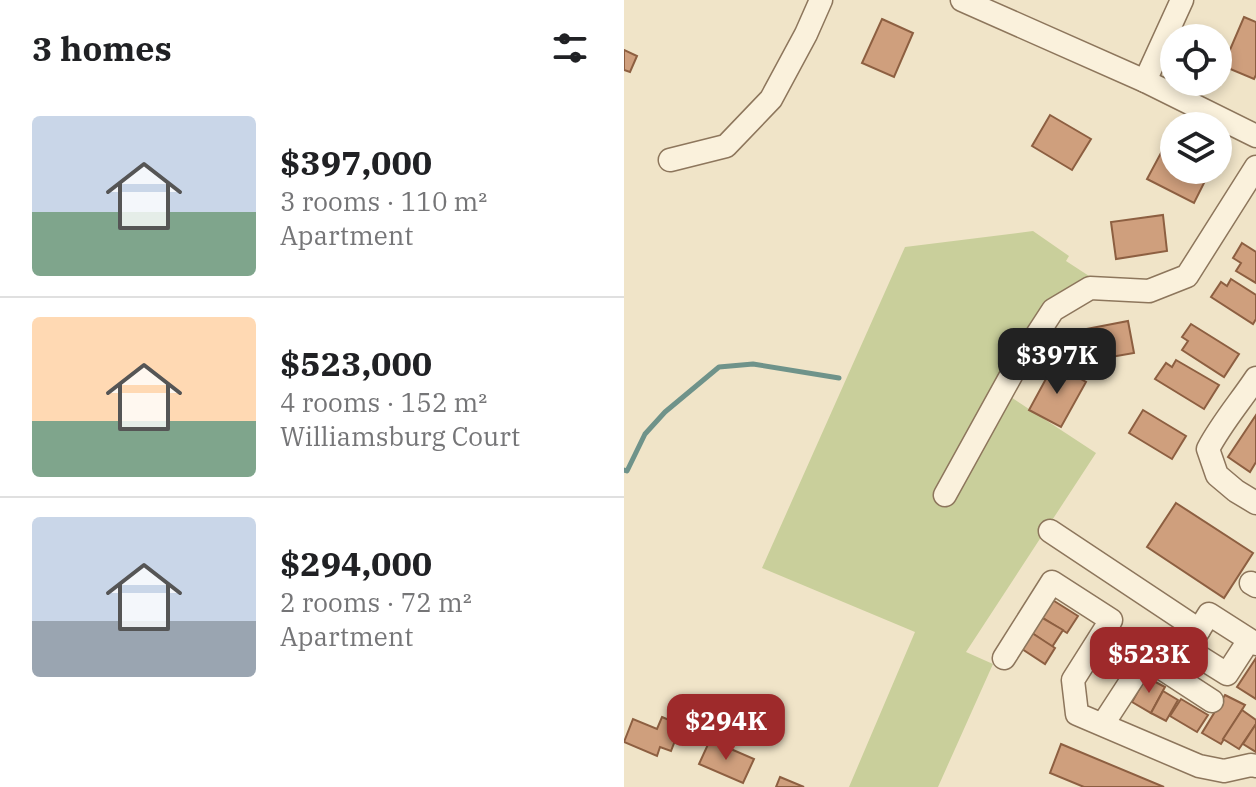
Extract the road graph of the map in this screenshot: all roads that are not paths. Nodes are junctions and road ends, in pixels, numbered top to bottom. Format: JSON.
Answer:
{"nodes":[{"id":1,"x":821,"y":0,"type":"edge"},
{"id":2,"x":962,"y":0,"type":"edge"},
{"id":3,"x":1182,"y":0,"type":"edge"},
{"id":4,"x":1145,"y":81,"type":"junction"},
{"id":5,"x":1256,"y":136,"type":"edge"},
{"id":6,"x":670,"y":160,"type":"dead end"},
{"id":7,"x":1256,"y":167,"type":"edge"},
{"id":8,"x":1254,"y":384,"type":"edge"},
{"id":9,"x":945,"y":495,"type":"dead end"},
{"id":10,"x":1256,"y":503,"type":"edge"},
{"id":11,"x":1050,"y":531,"type":"dead end"},
{"id":12,"x":1199,"y":630,"type":"junction"},
{"id":13,"x":1252,"y":642,"type":"edge"},
{"id":14,"x":1004,"y":658,"type":"dead end"},
{"id":15,"x":1212,"y":701,"type":"dead end"},
{"id":16,"x":1103,"y":724,"type":"junction"},
{"id":17,"x":1256,"y":766,"type":"edge"},
{"id":18,"x":1222,"y":779,"type":"edge"}],
"edges":[{"from":1,"to":6,"type":"street"},
{"from":2,"to":4,"type":"street"},
{"from":3,"to":4,"type":"street"},
{"from":4,"to":5,"type":"street"},
{"from":7,"to":9,"type":"street"},
{"from":8,"to":10,"type":"street"},
{"from":11,"to":12,"type":"street"},
{"from":12,"to":13,"type":"street"},
{"from":12,"to":13,"type":"street"},
{"from":14,"to":16,"type":"street"},
{"from":15,"to":16,"type":"street"},
{"from":16,"to":18,"type":"street"},
{"from":17,"to":18,"type":"street"}]}
